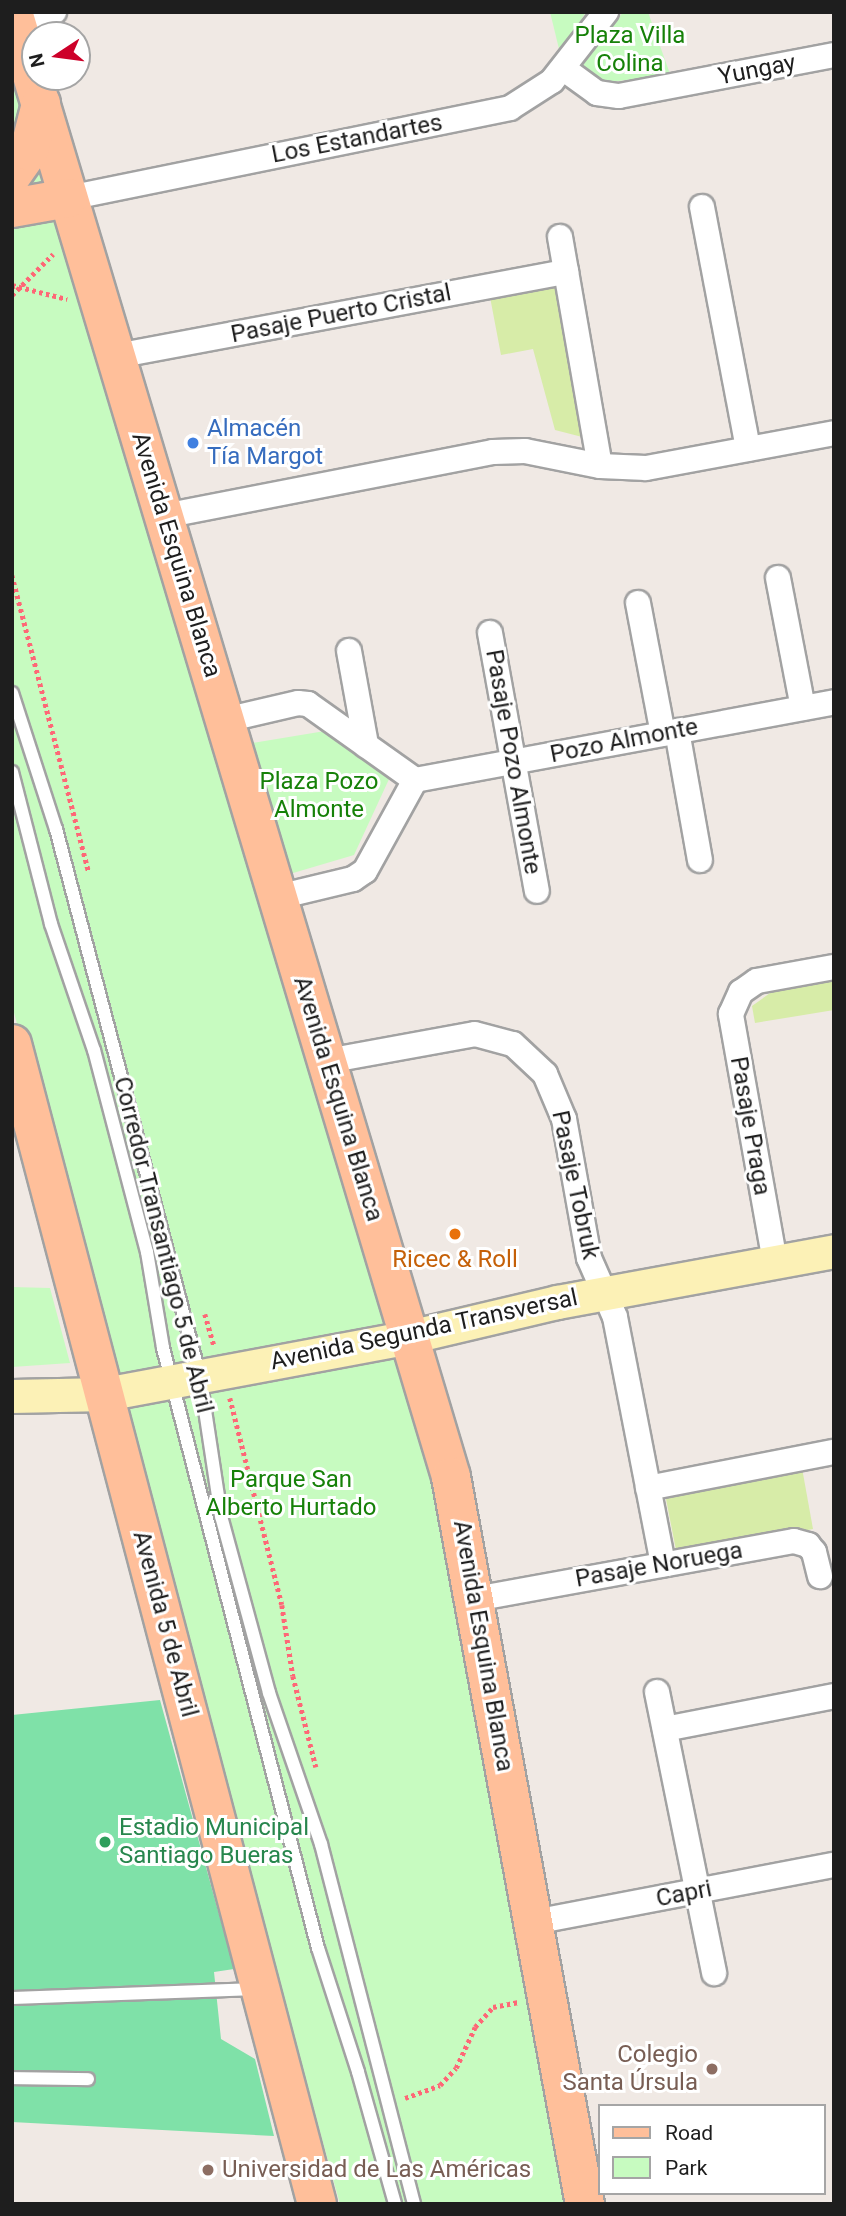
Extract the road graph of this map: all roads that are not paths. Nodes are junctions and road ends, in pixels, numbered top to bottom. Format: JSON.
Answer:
{"nodes":[{"id":1,"x":54,"y":12,"type":"edge"},
{"id":2,"x":606,"y":12,"type":"edge"},
{"id":3,"x":14,"y":16,"type":"edge"},
{"id":4,"x":834,"y":55,"type":"edge"},
{"id":5,"x":564,"y":69,"type":"junction"},
{"id":6,"x":41,"y":104,"type":"junction"},
{"id":7,"x":12,"y":175,"type":"edge"},
{"id":8,"x":68,"y":198,"type":"junction"},
{"id":9,"x":702,"y":207,"type":"dead end"},
{"id":10,"x":12,"y":208,"type":"edge"},
{"id":11,"x":560,"y":237,"type":"dead end"},
{"id":12,"x":566,"y":272,"type":"junction"},
{"id":13,"x":116,"y":356,"type":"junction"},
{"id":14,"x":834,"y":433,"type":"edge"},
{"id":15,"x":748,"y":449,"type":"junction"},
{"id":16,"x":600,"y":466,"type":"junction"},
{"id":17,"x":164,"y":516,"type":"junction"},
{"id":18,"x":778,"y":578,"type":"dead end"},
{"id":19,"x":638,"y":603,"type":"dead end"},
{"id":20,"x":490,"y":633,"type":"dead end"},
{"id":21,"x":349,"y":651,"type":"dead end"},
{"id":22,"x":12,"y":694,"type":"edge"},
{"id":23,"x":834,"y":702,"type":"edge"},
{"id":24,"x":803,"y":708,"type":"junction"},
{"id":25,"x":225,"y":720,"type":"junction"},
{"id":26,"x":670,"y":733,"type":"junction"},
{"id":27,"x":366,"y":745,"type":"junction"},
{"id":28,"x":513,"y":762,"type":"junction"},
{"id":29,"x":12,"y":772,"type":"edge"},
{"id":30,"x":415,"y":780,"type":"junction"},
{"id":31,"x":700,"y":859,"type":"dead end"},
{"id":32,"x":537,"y":891,"type":"dead end"},
{"id":33,"x":278,"y":897,"type":"junction"},
{"id":34,"x":834,"y":967,"type":"edge"},
{"id":35,"x":12,"y":1044,"type":"edge"},
{"id":36,"x":327,"y":1061,"type":"junction"},
{"id":37,"x":834,"y":1251,"type":"edge"},
{"id":38,"x":775,"y":1262,"type":"junction"},
{"id":39,"x":602,"y":1293,"type":"junction"},
{"id":40,"x":409,"y":1337,"type":"junction"},
{"id":41,"x":186,"y":1379,"type":"junction"},
{"id":42,"x":105,"y":1394,"type":"junction"},
{"id":43,"x":12,"y":1396,"type":"edge"},
{"id":44,"x":834,"y":1452,"type":"edge"},
{"id":45,"x":648,"y":1488,"type":"junction"},
{"id":46,"x":663,"y":1564,"type":"junction"},
{"id":47,"x":820,"y":1576,"type":"dead end"},
{"id":48,"x":475,"y":1599,"type":"junction"},
{"id":49,"x":657,"y":1692,"type":"dead end"},
{"id":50,"x":834,"y":1696,"type":"edge"},
{"id":51,"x":665,"y":1729,"type":"junction"},
{"id":52,"x":834,"y":1866,"type":"edge"},
{"id":53,"x":698,"y":1891,"type":"junction"},
{"id":54,"x":534,"y":1922,"type":"junction"},
{"id":55,"x":714,"y":1973,"type":"dead end"},
{"id":56,"x":261,"y":1989,"type":"junction"},
{"id":57,"x":12,"y":1998,"type":"edge"},
{"id":58,"x":12,"y":2078,"type":"edge"},
{"id":59,"x":88,"y":2079,"type":"dead end"},
{"id":60,"x":317,"y":2204,"type":"edge"},
{"id":61,"x":395,"y":2204,"type":"edge"},
{"id":62,"x":414,"y":2204,"type":"edge"},
{"id":63,"x":585,"y":2204,"type":"edge"}],
"edges":[{"from":1,"to":3,"type":"street"},
{"from":2,"to":5,"type":"street","name":"Los Estandartes"},
{"from":3,"to":6,"type":"main road","name":"Avenida Esquina Blanca"},
{"from":4,"to":5,"type":"street","name":"Yungay"},
{"from":5,"to":8,"type":"street","name":"Los Estandartes"},
{"from":6,"to":7,"type":"main road"},
{"from":6,"to":8,"type":"main road","name":"Avenida Esquina Blanca"},
{"from":8,"to":10,"type":"main road"},
{"from":8,"to":13,"type":"main road","name":"Avenida Esquina Blanca"},
{"from":9,"to":15,"type":"street"},
{"from":11,"to":12,"type":"street"},
{"from":12,"to":13,"type":"street","name":"Pasaje Puerto Cristal"},
{"from":12,"to":16,"type":"street"},
{"from":13,"to":17,"type":"main road","name":"Avenida Esquina Blanca"},
{"from":14,"to":15,"type":"street"},
{"from":15,"to":16,"type":"street"},
{"from":16,"to":17,"type":"street"},
{"from":17,"to":25,"type":"main road","name":"Avenida Esquina Blanca"},
{"from":18,"to":24,"type":"street"},
{"from":19,"to":26,"type":"street"},
{"from":20,"to":28,"type":"street","name":"Pasaje Pozo Almonte"},
{"from":21,"to":27,"type":"street"},
{"from":22,"to":41,"type":"lane","name":"Corredor Transantiago 5 de Abril"},
{"from":23,"to":24,"type":"street","name":"Pozo Almonte"},
{"from":24,"to":26,"type":"street","name":"Pozo Almonte"},
{"from":25,"to":27,"type":"street"},
{"from":25,"to":33,"type":"main road","name":"Avenida Esquina Blanca"},
{"from":26,"to":28,"type":"street","name":"Pozo Almonte"},
{"from":26,"to":31,"type":"street"},
{"from":27,"to":30,"type":"street"},
{"from":28,"to":30,"type":"street","name":"Pozo Almonte"},
{"from":28,"to":32,"type":"street","name":"Pasaje Pozo Almonte"},
{"from":29,"to":41,"type":"lane","name":"Corredor Transantiago 5 de Abril"},
{"from":30,"to":33,"type":"street"},
{"from":33,"to":36,"type":"main road","name":"Avenida Esquina Blanca"},
{"from":34,"to":38,"type":"street","name":"Pasaje Praga"},
{"from":35,"to":42,"type":"main road","name":"Avenida 5 de Abril"},
{"from":36,"to":39,"type":"street","name":"Pasaje Tobruk"},
{"from":36,"to":40,"type":"main road","name":"Avenida Esquina Blanca"},
{"from":37,"to":38,"type":"main road","name":"Avenida Segunda Transversal"},
{"from":38,"to":39,"type":"main road","name":"Avenida Segunda Transversal"},
{"from":39,"to":40,"type":"main road","name":"Avenida Segunda Transversal"},
{"from":39,"to":45,"type":"street","name":"Pasaje Tobruk"},
{"from":40,"to":41,"type":"main road","name":"Avenida Segunda Transversal"},
{"from":40,"to":48,"type":"main road","name":"Avenida Esquina Blanca"},
{"from":41,"to":42,"type":"main road","name":"Avenida Segunda Transversal"},
{"from":41,"to":61,"type":"lane","name":"Corredor Transantiago 5 de Abril"},
{"from":41,"to":62,"type":"lane","name":"Corredor Transantiago 5 de Abril"},
{"from":42,"to":43,"type":"main road","name":"Avenida Segunda Transversal"},
{"from":42,"to":56,"type":"main road","name":"Avenida 5 de Abril"},
{"from":44,"to":45,"type":"street"},
{"from":45,"to":46,"type":"street","name":"Pasaje Tobruk"},
{"from":46,"to":47,"type":"street","name":"Pasaje Noruega"},
{"from":46,"to":48,"type":"street","name":"Pasaje Noruega"},
{"from":48,"to":54,"type":"main road","name":"Avenida Esquina Blanca"},
{"from":49,"to":51,"type":"street"},
{"from":50,"to":51,"type":"street"},
{"from":51,"to":53,"type":"street"},
{"from":52,"to":53,"type":"street","name":"Capri"},
{"from":53,"to":54,"type":"street","name":"Capri"},
{"from":53,"to":55,"type":"street"},
{"from":54,"to":63,"type":"main road","name":"Avenida Esquina Blanca"},
{"from":56,"to":57,"type":"lane"},
{"from":56,"to":60,"type":"main road","name":"Avenida 5 de Abril"},
{"from":58,"to":59,"type":"lane"}]}
